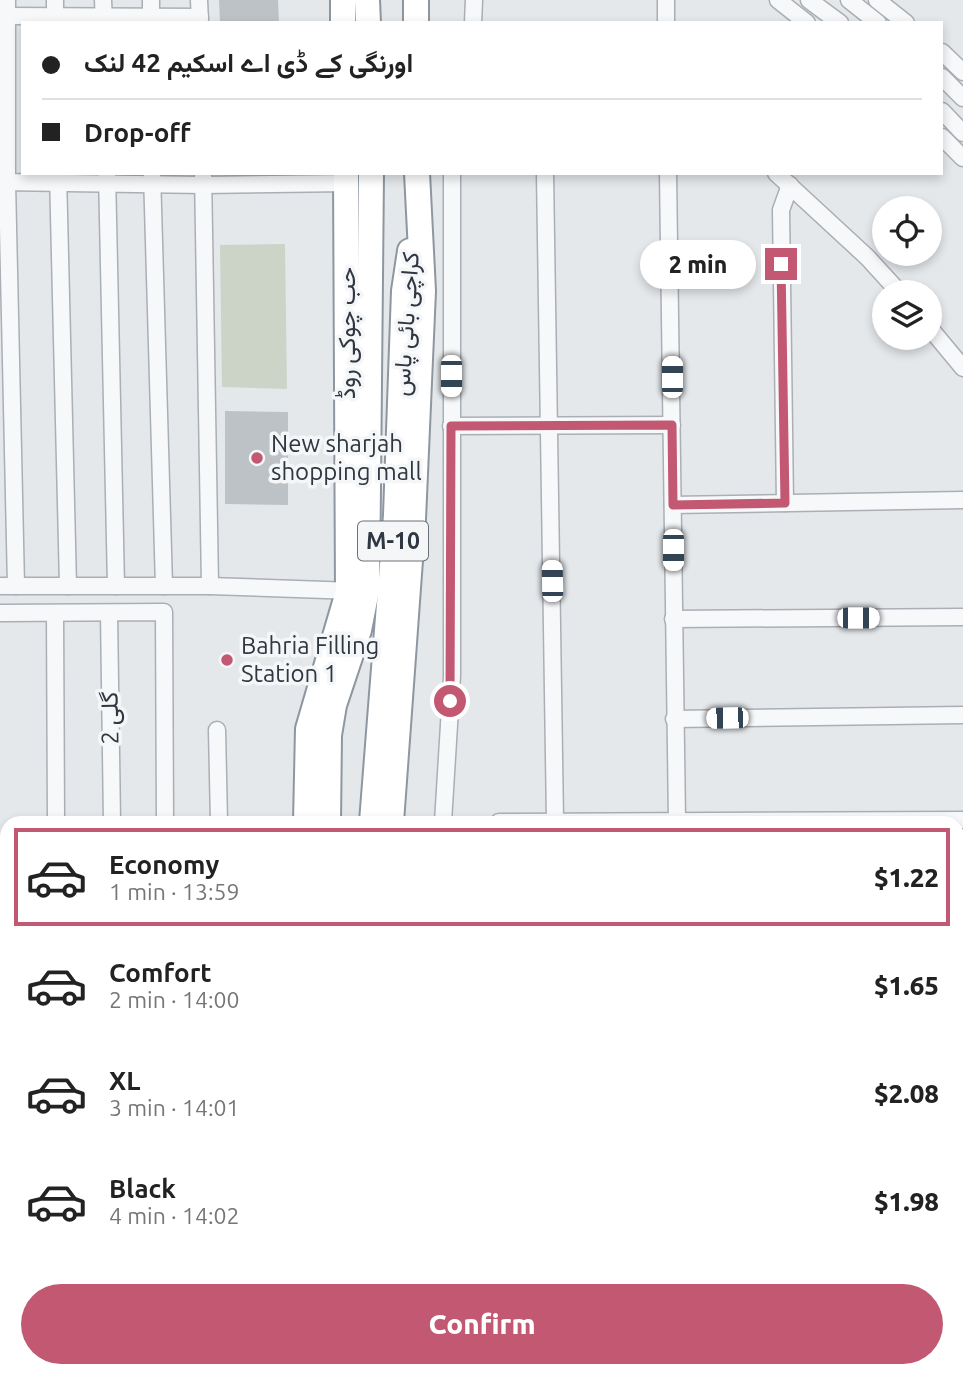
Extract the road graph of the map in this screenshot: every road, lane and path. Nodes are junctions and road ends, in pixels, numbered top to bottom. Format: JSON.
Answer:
{"nodes":[{"id":1,"x":103,"y":0,"type":"edge"},
{"id":2,"x":199,"y":0,"type":"edge"},
{"id":3,"x":342,"y":0,"type":"edge"},
{"id":4,"x":367,"y":0,"type":"edge"},
{"id":5,"x":416,"y":0,"type":"edge"},
{"id":6,"x":474,"y":0,"type":"edge"},
{"id":7,"x":666,"y":0,"type":"edge"},
{"id":8,"x":778,"y":0,"type":"edge"},
{"id":9,"x":809,"y":0,"type":"edge"},
{"id":10,"x":849,"y":0,"type":"edge"},
{"id":11,"x":877,"y":0,"type":"edge"},
{"id":12,"x":7,"y":8,"type":"edge"},
{"id":13,"x":55,"y":13,"type":"edge"},
{"id":14,"x":151,"y":13,"type":"edge"},
{"id":15,"x":104,"y":20,"type":"edge"},
{"id":16,"x":200,"y":20,"type":"edge"},
{"id":17,"x":343,"y":21,"type":"edge"},
{"id":18,"x":368,"y":21,"type":"edge"},
{"id":19,"x":416,"y":21,"type":"edge"},
{"id":20,"x":473,"y":21,"type":"edge"},
{"id":21,"x":666,"y":21,"type":"edge"},
{"id":22,"x":804,"y":21,"type":"edge"},
{"id":23,"x":837,"y":21,"type":"edge"},
{"id":24,"x":875,"y":21,"type":"edge"},
{"id":25,"x":903,"y":21,"type":"edge"},
{"id":26,"x":943,"y":53,"type":"edge"},
{"id":27,"x":963,"y":72,"type":"edge"},
{"id":28,"x":943,"y":78,"type":"edge"},
{"id":29,"x":963,"y":97,"type":"edge"},
{"id":30,"x":943,"y":112,"type":"edge"},
{"id":31,"x":963,"y":132,"type":"edge"},
{"id":32,"x":943,"y":138,"type":"edge"},
{"id":33,"x":963,"y":158,"type":"edge"},
{"id":34,"x":371,"y":175,"type":"edge"},
{"id":35,"x":417,"y":175,"type":"edge"},
{"id":36,"x":452,"y":175,"type":"edge"},
{"id":37,"x":545,"y":175,"type":"edge"},
{"id":38,"x":668,"y":175,"type":"edge"},
{"id":39,"x":778,"y":175,"type":"edge"},
{"id":40,"x":58,"y":178,"type":"edge"},
{"id":41,"x":107,"y":178,"type":"edge"},
{"id":42,"x":346,"y":178,"type":"edge"},
{"id":43,"x":153,"y":179,"type":"edge"},
{"id":44,"x":203,"y":179,"type":"edge"},
{"id":45,"x":4,"y":182,"type":"edge"},
{"id":46,"x":790,"y":186,"type":"junction"},
{"id":47,"x":415,"y":259,"type":"junction"},
{"id":48,"x":888,"y":280,"type":"edge"},
{"id":49,"x":942,"y":343,"type":"edge"},
{"id":50,"x":963,"y":368,"type":"edge"},
{"id":51,"x":672,"y":425,"type":"junction"},
{"id":52,"x":451,"y":426,"type":"junction"},
{"id":53,"x":548,"y":426,"type":"junction"},
{"id":54,"x":963,"y":500,"type":"edge"},
{"id":55,"x":785,"y":503,"type":"junction"},
{"id":56,"x":673,"y":505,"type":"junction"},
{"id":57,"x":8,"y":586,"type":"edge"},
{"id":58,"x":68,"y":586,"type":"junction"},
{"id":59,"x":116,"y":586,"type":"junction"},
{"id":60,"x":164,"y":586,"type":"junction"},
{"id":61,"x":210,"y":586,"type":"junction"},
{"id":62,"x":358,"y":591,"type":"junction"},
{"id":63,"x":0,"y":613,"type":"edge"},
{"id":64,"x":55,"y":613,"type":"junction"},
{"id":65,"x":109,"y":613,"type":"junction"},
{"id":66,"x":963,"y":617,"type":"edge"},
{"id":67,"x":673,"y":619,"type":"junction"},
{"id":68,"x":963,"y":715,"type":"edge"},
{"id":69,"x":674,"y":719,"type":"junction"},
{"id":70,"x":217,"y":730,"type":"dead end"},
{"id":71,"x":56,"y":816,"type":"edge"},
{"id":72,"x":112,"y":816,"type":"edge"},
{"id":73,"x":165,"y":816,"type":"edge"},
{"id":74,"x":219,"y":816,"type":"edge"},
{"id":75,"x":306,"y":816,"type":"edge"},
{"id":76,"x":328,"y":816,"type":"edge"},
{"id":77,"x":372,"y":816,"type":"edge"},
{"id":78,"x":391,"y":816,"type":"edge"},
{"id":79,"x":443,"y":816,"type":"edge"},
{"id":80,"x":555,"y":816,"type":"edge"},
{"id":81,"x":677,"y":816,"type":"edge"},
{"id":82,"x":0,"y":885,"type":"edge"},
{"id":83,"x":0,"y":914,"type":"edge"}],
"edges":[{"from":1,"to":15,"type":"street"},
{"from":2,"to":16,"type":"street"},
{"from":3,"to":17,"type":"highway"},
{"from":4,"to":18,"type":"highway"},
{"from":5,"to":19,"type":"highway"},
{"from":6,"to":20,"type":"street"},
{"from":7,"to":21,"type":"street"},
{"from":8,"to":22,"type":"street"},
{"from":9,"to":23,"type":"street"},
{"from":10,"to":24,"type":"street"},
{"from":11,"to":25,"type":"street"},
{"from":12,"to":13,"type":"street"},
{"from":12,"to":45,"type":"street"},
{"from":13,"to":15,"type":"street"},
{"from":14,"to":15,"type":"street"},
{"from":14,"to":16,"type":"street"},
{"from":26,"to":27,"type":"street"},
{"from":28,"to":29,"type":"street"},
{"from":30,"to":31,"type":"street"},
{"from":32,"to":33,"type":"street"},
{"from":34,"to":62,"type":"highway"},
{"from":35,"to":47,"type":"highway","name":"کراچی بائی پاس","number":"M-10"},
{"from":36,"to":52,"type":"street"},
{"from":37,"to":53,"type":"street"},
{"from":38,"to":51,"type":"street"},
{"from":39,"to":46,"type":"street"},
{"from":40,"to":41,"type":"street"},
{"from":40,"to":45,"type":"street"},
{"from":40,"to":58,"type":"street"},
{"from":41,"to":43,"type":"street"},
{"from":41,"to":59,"type":"street"},
{"from":42,"to":44,"type":"street"},
{"from":42,"to":62,"type":"highway","name":"حب چوکی روڈ"},
{"from":43,"to":44,"type":"street"},
{"from":43,"to":60,"type":"street"},
{"from":44,"to":61,"type":"street"},
{"from":45,"to":57,"type":"street"},
{"from":46,"to":48,"type":"street"},
{"from":46,"to":55,"type":"street"},
{"from":47,"to":77,"type":"highway","name":"کراچی بائی پاس","number":"M-10"},
{"from":47,"to":78,"type":"highway","name":"کراچی بائی پاس","number":"M-10"},
{"from":49,"to":50,"type":"street"},
{"from":51,"to":53,"type":"street"},
{"from":51,"to":56,"type":"street"},
{"from":52,"to":53,"type":"street"},
{"from":52,"to":79,"type":"street"},
{"from":53,"to":80,"type":"street"},
{"from":54,"to":55,"type":"street"},
{"from":55,"to":56,"type":"street"},
{"from":56,"to":67,"type":"street"},
{"from":57,"to":58,"type":"street"},
{"from":58,"to":59,"type":"street"},
{"from":59,"to":60,"type":"street"},
{"from":60,"to":61,"type":"street"},
{"from":61,"to":62,"type":"street"},
{"from":62,"to":75,"type":"highway","name":"حب چوکی روڈ"},
{"from":62,"to":76,"type":"highway"},
{"from":63,"to":64,"type":"street"},
{"from":64,"to":65,"type":"street"},
{"from":64,"to":71,"type":"street"},
{"from":65,"to":72,"type":"street","name":"گلی 2"},
{"from":65,"to":73,"type":"street"},
{"from":66,"to":67,"type":"street"},
{"from":67,"to":69,"type":"street"},
{"from":68,"to":69,"type":"street"},
{"from":69,"to":81,"type":"street"},
{"from":70,"to":74,"type":"street"},
{"from":82,"to":83,"type":"street"}]}
